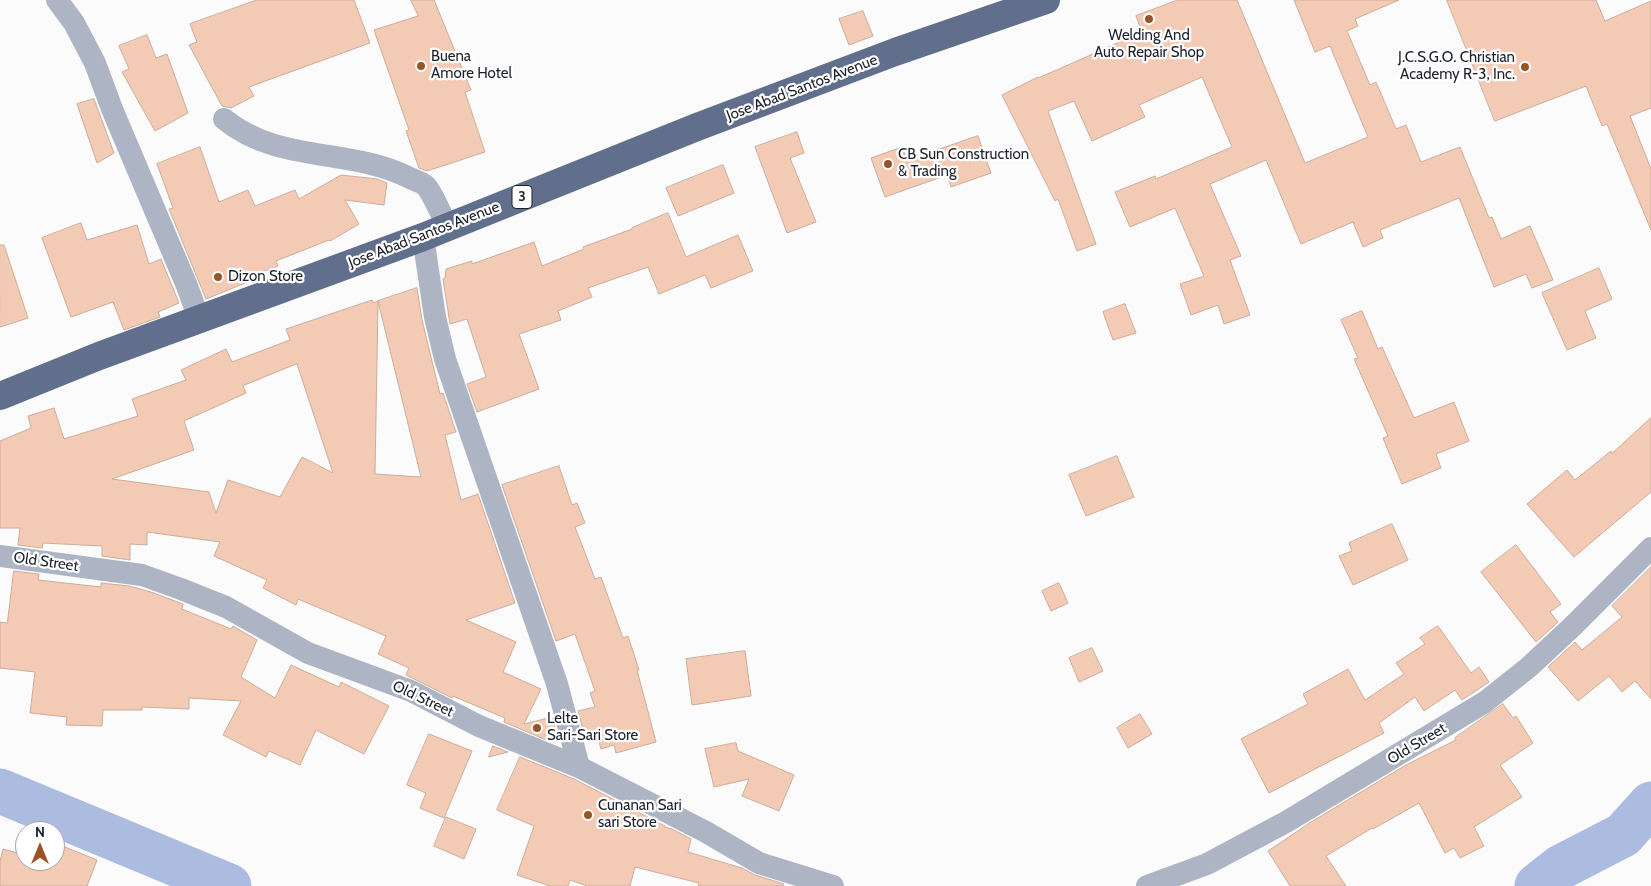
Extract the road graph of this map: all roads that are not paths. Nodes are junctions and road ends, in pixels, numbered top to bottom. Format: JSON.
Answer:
{"nodes":[{"id":1,"x":57,"y":0,"type":"edge"},
{"id":2,"x":1046,"y":0,"type":"edge"},
{"id":3,"x":224,"y":119,"type":"dead end"},
{"id":4,"x":435,"y":232,"type":"junction"},
{"id":5,"x":198,"y":319,"type":"junction"},
{"id":6,"x":0,"y":396,"type":"edge"},
{"id":7,"x":1651,"y":548,"type":"edge"},
{"id":8,"x":0,"y":556,"type":"edge"},
{"id":9,"x":580,"y":767,"type":"junction"},
{"id":10,"x":833,"y":886,"type":"edge"},
{"id":11,"x":1148,"y":886,"type":"edge"}],
"edges":[{"from":1,"to":5,"type":"street"},
{"from":2,"to":4,"type":"highway","name":"Jose Abad Santos Avenue","number":"3"},
{"from":3,"to":4,"type":"street"},
{"from":4,"to":5,"type":"highway","name":"Jose Abad Santos Avenue","number":"3"},
{"from":4,"to":9,"type":"street"},
{"from":5,"to":6,"type":"highway","name":"Jose Abad Santos Avenue","number":"3"},
{"from":7,"to":11,"type":"street","name":"Old Street"},
{"from":8,"to":9,"type":"street","name":"Old Street"},
{"from":9,"to":10,"type":"street","name":"Old Street"}]}
